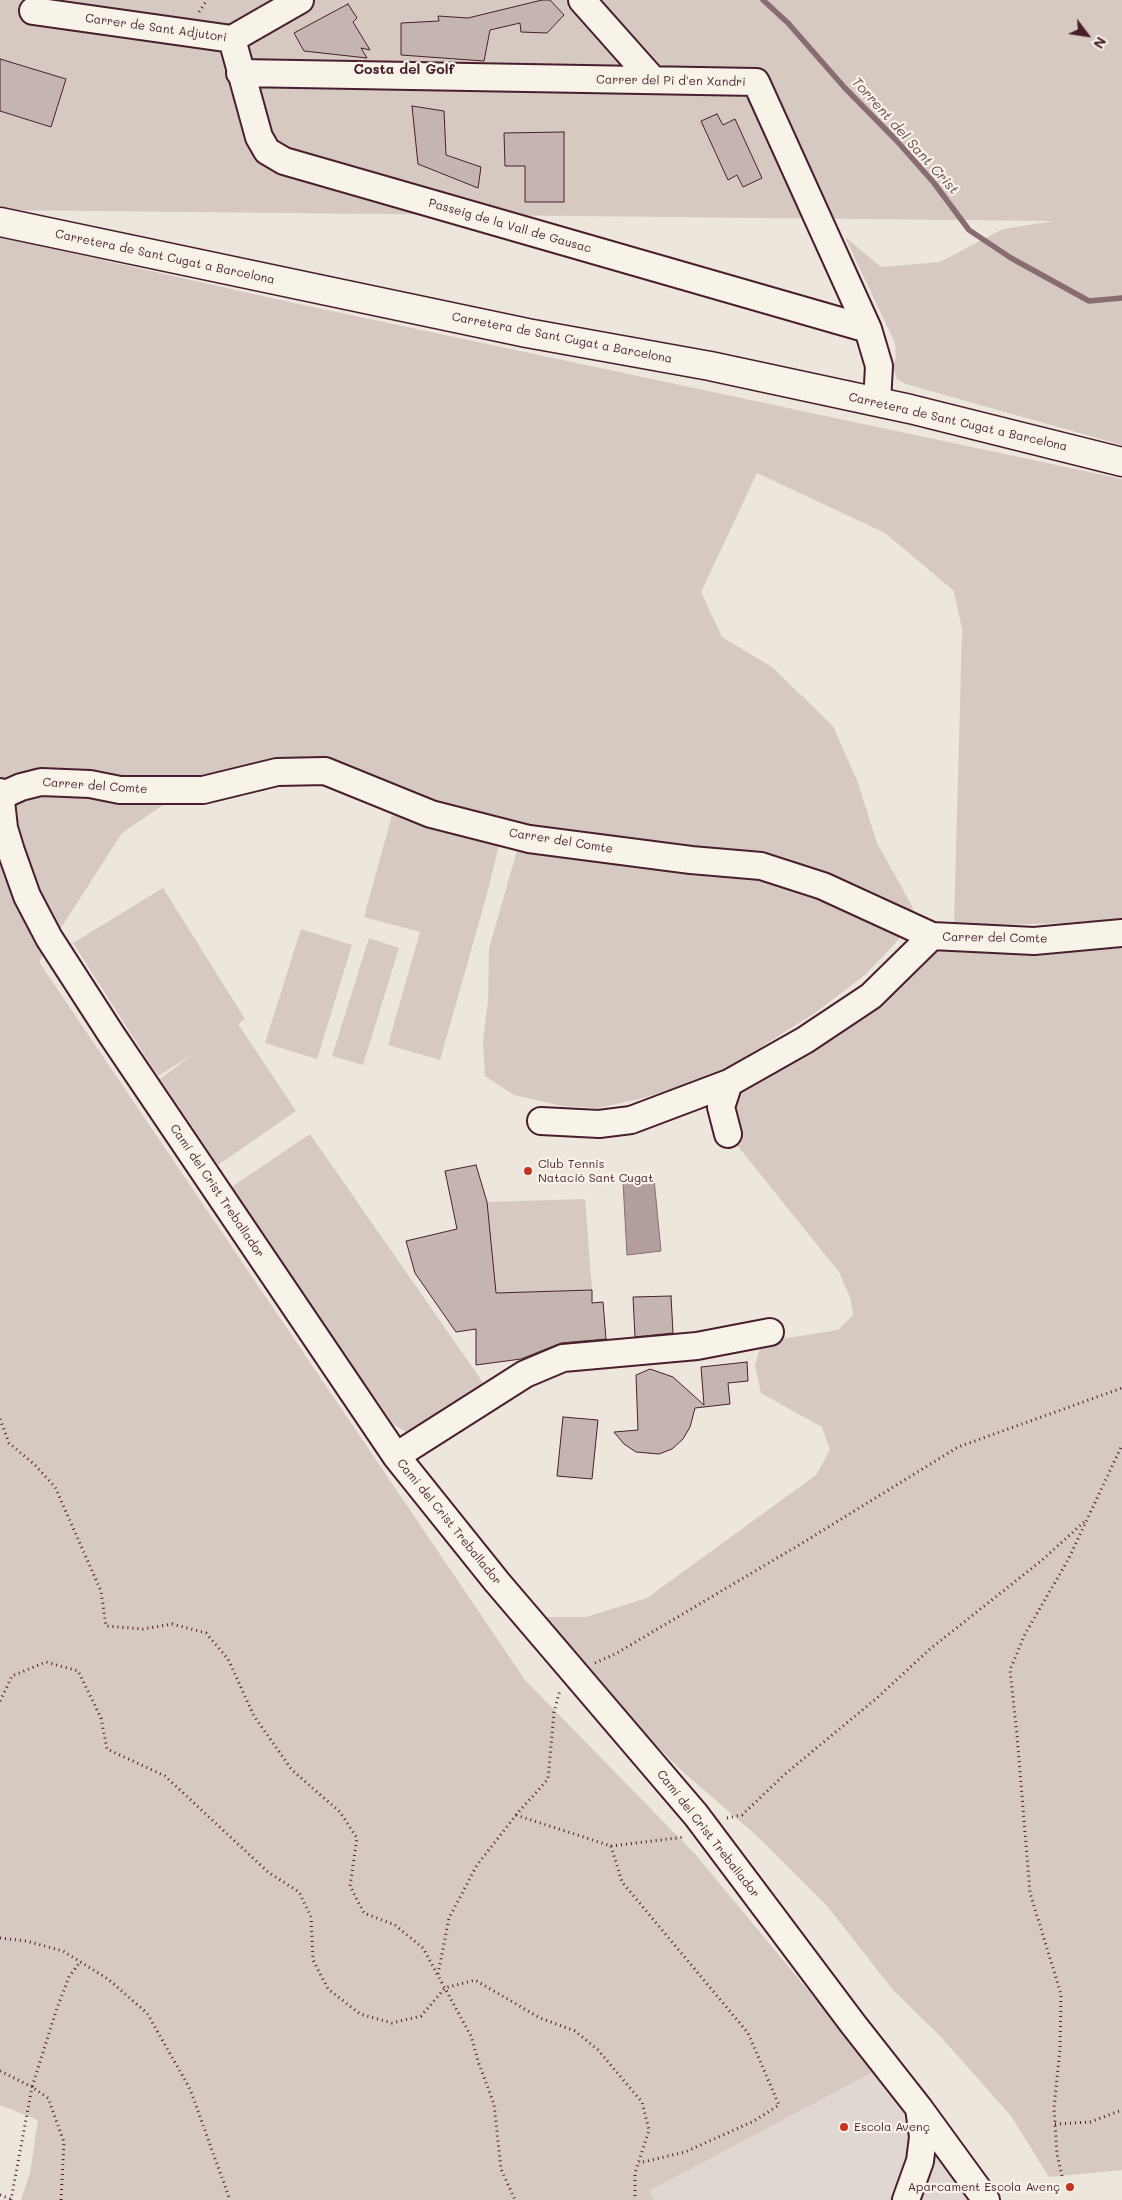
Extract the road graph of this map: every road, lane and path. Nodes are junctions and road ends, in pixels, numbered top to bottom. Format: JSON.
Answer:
{"nodes":[{"id":1,"x":300,"y":0,"type":"edge"},
{"id":2,"x":582,"y":0,"type":"edge"},
{"id":3,"x":32,"y":11,"type":"dead end"},
{"id":4,"x":232,"y":39,"type":"junction"},
{"id":5,"x":240,"y":73,"type":"junction"},
{"id":6,"x":653,"y":80,"type":"junction"},
{"id":7,"x":0,"y":222,"type":"edge"},
{"id":8,"x":868,"y":329,"type":"junction"},
{"id":9,"x":878,"y":402,"type":"junction"},
{"id":10,"x":1122,"y":462,"type":"edge"},
{"id":11,"x":1,"y":794,"type":"edge"},
{"id":12,"x":1122,"y":933,"type":"edge"},
{"id":13,"x":932,"y":936,"type":"junction"},
{"id":14,"x":729,"y":1083,"type":"junction"},
{"id":15,"x":541,"y":1121,"type":"dead end"},
{"id":16,"x":728,"y":1134,"type":"dead end"},
{"id":17,"x":770,"y":1332,"type":"dead end"},
{"id":18,"x":1122,"y":1388,"type":"edge"},
{"id":19,"x":0,"y":1420,"type":"edge"},
{"id":20,"x":1122,"y":1445,"type":"edge"},
{"id":21,"x":396,"y":1456,"type":"junction"},
{"id":22,"x":1086,"y":1520,"type":"junction"},
{"id":23,"x":571,"y":1668,"type":"junction"},
{"id":24,"x":0,"y":1701,"type":"edge"},
{"id":25,"x":516,"y":1815,"type":"junction"},
{"id":26,"x":742,"y":1815,"type":"dead end"},
{"id":27,"x":710,"y":1834,"type":"junction"},
{"id":28,"x":611,"y":1846,"type":"junction"},
{"id":29,"x":0,"y":1938,"type":"edge"},
{"id":30,"x":80,"y":1962,"type":"junction"},
{"id":31,"x":438,"y":1974,"type":"junction"},
{"id":32,"x":445,"y":1988,"type":"junction"},
{"id":33,"x":0,"y":2071,"type":"edge"},
{"id":34,"x":32,"y":2087,"type":"junction"},
{"id":35,"x":919,"y":2108,"type":"junction"},
{"id":36,"x":1122,"y":2110,"type":"edge"},
{"id":37,"x":1055,"y":2124,"type":"junction"},
{"id":38,"x":638,"y":2163,"type":"junction"},
{"id":39,"x":1062,"y":2176,"type":"dead end"},
{"id":40,"x":0,"y":2195,"type":"edge"},
{"id":41,"x":11,"y":2199,"type":"edge"},
{"id":42,"x":60,"y":2200,"type":"edge"},
{"id":43,"x":230,"y":2200,"type":"edge"},
{"id":44,"x":515,"y":2200,"type":"edge"},
{"id":45,"x":635,"y":2200,"type":"edge"},
{"id":46,"x":906,"y":2200,"type":"edge"},
{"id":47,"x":986,"y":2200,"type":"edge"}],
"edges":[{"from":1,"to":4,"type":"street","name":"Carrer de Sant Adjutori"},
{"from":2,"to":6,"type":"street"},
{"from":3,"to":4,"type":"street","name":"Carrer de Sant Adjutori"},
{"from":4,"to":5,"type":"street","name":"Passeig de la Vall de Gausac"},
{"from":5,"to":6,"type":"street","name":"Carrer del Pi d'en Xandri"},
{"from":5,"to":8,"type":"street","name":"Passeig de la Vall de Gausac"},
{"from":6,"to":8,"type":"street","name":"Carrer del Pi d'en Xandri"},
{"from":7,"to":9,"type":"main road","name":"Carretera de Sant Cugat a Barcelona"},
{"from":8,"to":9,"type":"street","name":"Carrer del Pi d'en Xandri"},
{"from":9,"to":10,"type":"main road","name":"Carretera de Sant Cugat a Barcelona"},
{"from":11,"to":13,"type":"street","name":"Carrer del Comte"},
{"from":11,"to":21,"type":"street","name":"Camí del Crist Treballador"},
{"from":12,"to":13,"type":"street","name":"Carrer del Comte"},
{"from":13,"to":14,"type":"street"},
{"from":14,"to":15,"type":"street"},
{"from":14,"to":16,"type":"street"},
{"from":17,"to":21,"type":"street"},
{"from":18,"to":23,"type":"path"},
{"from":19,"to":31,"type":"path"},
{"from":20,"to":22,"type":"path"},
{"from":21,"to":23,"type":"street","name":"Camí del Crist Treballador"},
{"from":22,"to":26,"type":"path"},
{"from":22,"to":37,"type":"path"},
{"from":23,"to":25,"type":"path"},
{"from":23,"to":27,"type":"street","name":"Camí del Crist Treballador"},
{"from":24,"to":32,"type":"path"},
{"from":25,"to":28,"type":"path"},
{"from":25,"to":31,"type":"path"},
{"from":27,"to":28,"type":"path"},
{"from":27,"to":35,"type":"street","name":"Camí del Crist Treballador"},
{"from":28,"to":38,"type":"path"},
{"from":29,"to":30,"type":"path"},
{"from":30,"to":34,"type":"path"},
{"from":30,"to":43,"type":"path"},
{"from":31,"to":32,"type":"path"},
{"from":32,"to":38,"type":"path"},
{"from":32,"to":44,"type":"path"},
{"from":33,"to":34,"type":"path"},
{"from":34,"to":41,"type":"path"},
{"from":34,"to":42,"type":"path"},
{"from":35,"to":46,"type":"street"},
{"from":35,"to":47,"type":"street","name":"Camí del Crist Treballador"},
{"from":36,"to":37,"type":"path"},
{"from":37,"to":39,"type":"path"},
{"from":38,"to":45,"type":"path"},
{"from":40,"to":41,"type":"path"}]}
